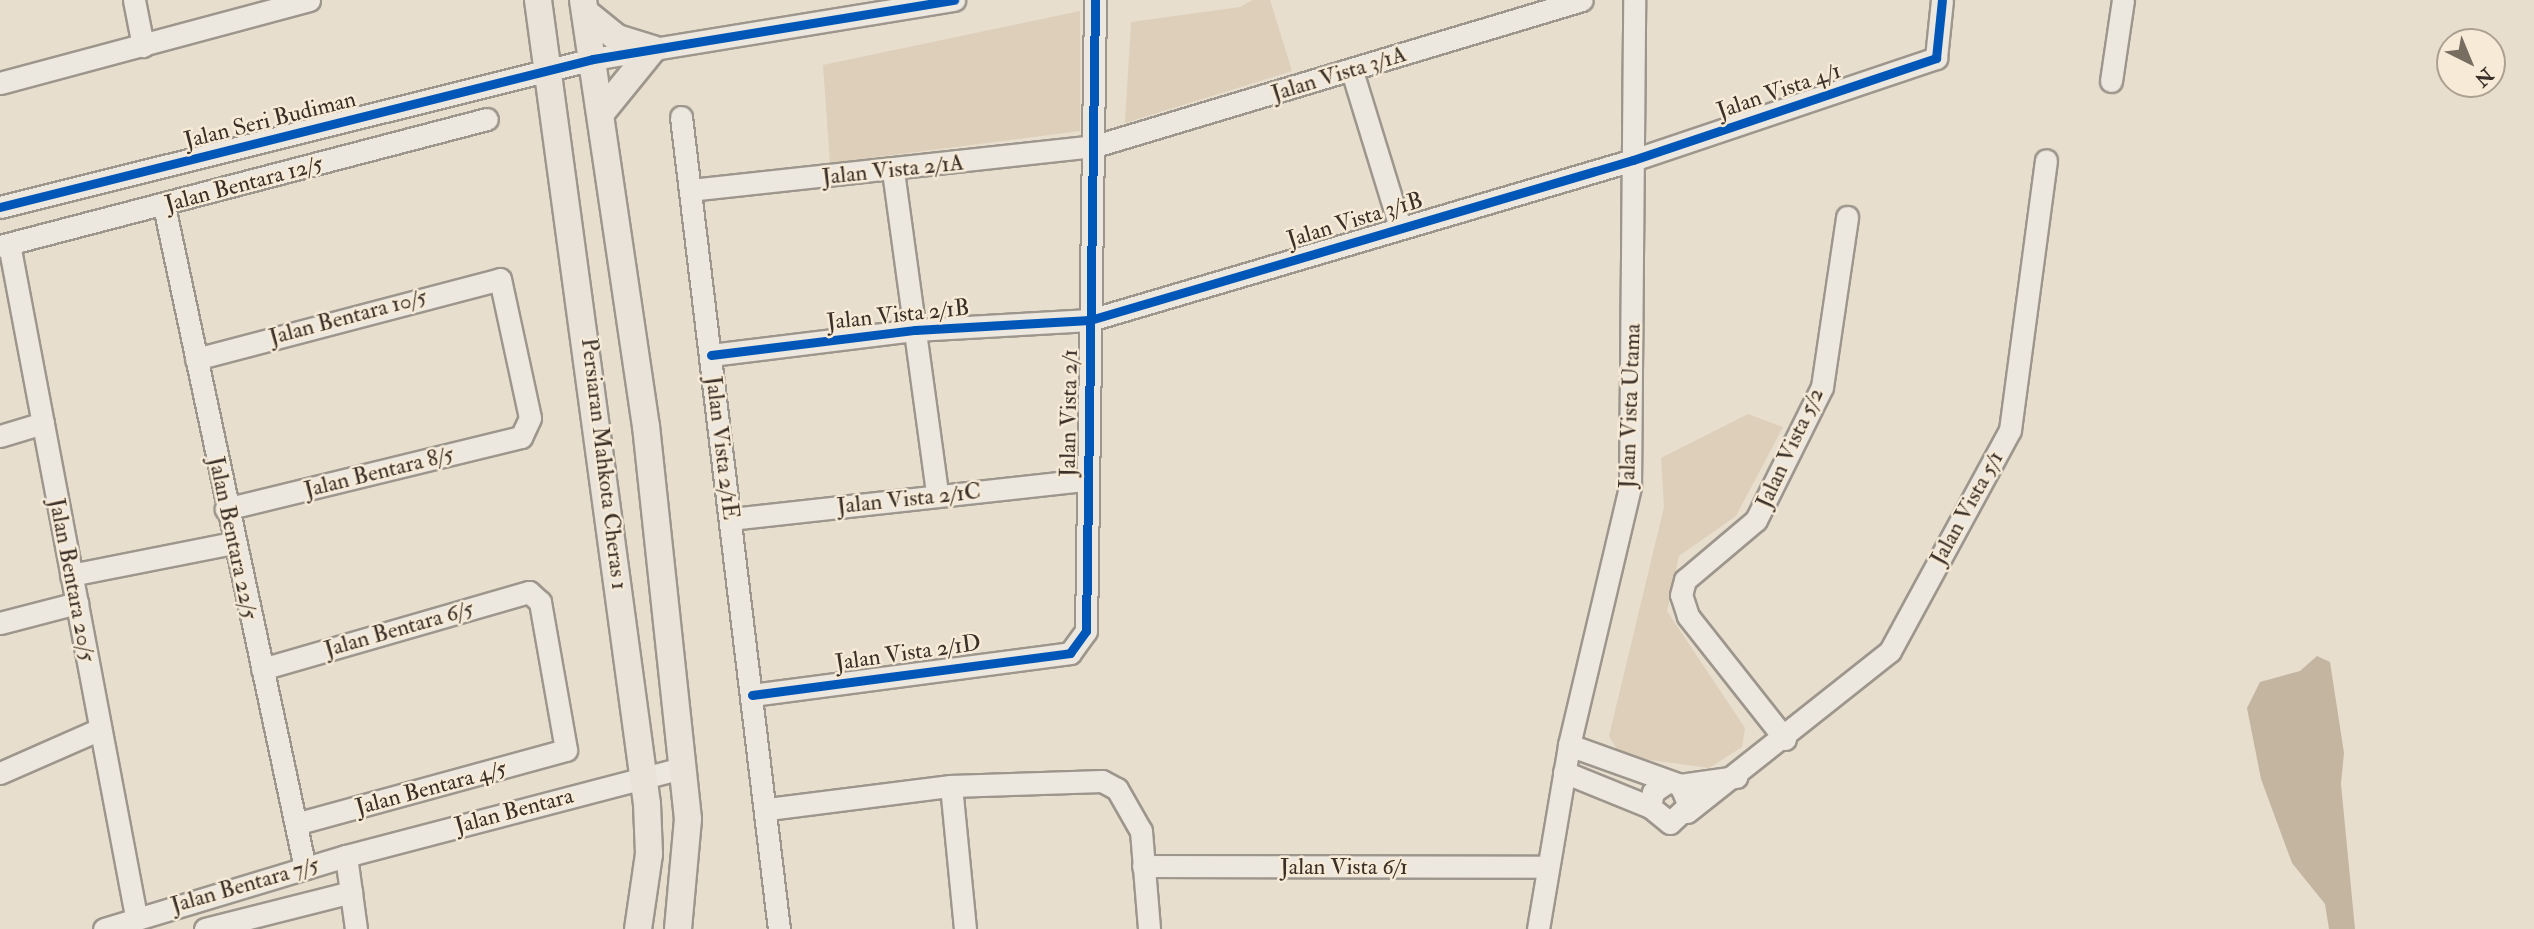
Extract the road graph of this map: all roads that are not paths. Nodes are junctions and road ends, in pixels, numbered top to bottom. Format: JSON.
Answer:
{"nodes":[{"id":1,"x":134,"y":0,"type":"edge"},
{"id":2,"x":309,"y":0,"type":"edge"},
{"id":3,"x":538,"y":0,"type":"edge"},
{"id":4,"x":954,"y":0,"type":"edge"},
{"id":5,"x":1096,"y":0,"type":"edge"},
{"id":6,"x":1582,"y":0,"type":"edge"},
{"id":7,"x":1634,"y":0,"type":"edge"},
{"id":8,"x":1942,"y":0,"type":"edge"},
{"id":9,"x":2123,"y":0,"type":"edge"},
{"id":10,"x":279,"y":4,"type":"edge"},
{"id":11,"x":584,"y":6,"type":"edge"},
{"id":12,"x":143,"y":46,"type":"junction"},
{"id":13,"x":653,"y":50,"type":"junction"},
{"id":14,"x":593,"y":59,"type":"junction"},
{"id":15,"x":549,"y":70,"type":"junction"},
{"id":16,"x":1352,"y":71,"type":"junction"},
{"id":17,"x":2111,"y":81,"type":"dead end"},
{"id":18,"x":0,"y":83,"type":"edge"},
{"id":19,"x":601,"y":113,"type":"junction"},
{"id":20,"x":681,"y":117,"type":"dead end"},
{"id":21,"x":486,"y":119,"type":"dead end"},
{"id":22,"x":1095,"y":146,"type":"junction"},
{"id":23,"x":1633,"y":160,"type":"junction"},
{"id":24,"x":2046,"y":160,"type":"dead end"},
{"id":25,"x":893,"y":171,"type":"junction"},
{"id":26,"x":690,"y":190,"type":"junction"},
{"id":27,"x":164,"y":206,"type":"junction"},
{"id":28,"x":0,"y":207,"type":"edge"},
{"id":29,"x":1847,"y":216,"type":"dead end"},
{"id":30,"x":1400,"y":227,"type":"junction"},
{"id":31,"x":5,"y":245,"type":"edge"},
{"id":32,"x":1090,"y":320,"type":"junction"},
{"id":33,"x":915,"y":330,"type":"junction"},
{"id":34,"x":711,"y":355,"type":"junction"},
{"id":35,"x":196,"y":359,"type":"junction"},
{"id":36,"x":43,"y":423,"type":"junction"},
{"id":37,"x":529,"y":428,"type":"joint"},
{"id":38,"x":0,"y":436,"type":"edge"},
{"id":39,"x":1087,"y":480,"type":"junction"},
{"id":40,"x":937,"y":494,"type":"junction"},
{"id":41,"x":226,"y":509,"type":"junction"},
{"id":42,"x":731,"y":519,"type":"junction"},
{"id":43,"x":232,"y":543,"type":"junction"},
{"id":44,"x":71,"y":575,"type":"junction"},
{"id":45,"x":77,"y":603,"type":"junction"},
{"id":46,"x":0,"y":624,"type":"edge"},
{"id":47,"x":1070,"y":653,"type":"joint"},
{"id":48,"x":262,"y":668,"type":"junction"},
{"id":49,"x":752,"y":695,"type":"junction"},
{"id":50,"x":100,"y":729,"type":"junction"},
{"id":51,"x":1785,"y":739,"type":"junction"},
{"id":52,"x":1569,"y":745,"type":"junction"},
{"id":53,"x":566,"y":750,"type":"joint"},
{"id":54,"x":682,"y":768,"type":"junction"},
{"id":55,"x":1564,"y":772,"type":"junction"},
{"id":56,"x":0,"y":773,"type":"edge"},
{"id":57,"x":644,"y":776,"type":"junction"},
{"id":58,"x":1736,"y":777,"type":"junction"},
{"id":59,"x":1673,"y":784,"type":"junction"},
{"id":60,"x":951,"y":786,"type":"junction"},
{"id":61,"x":1650,"y":807,"type":"junction"},
{"id":62,"x":768,"y":809,"type":"junction"},
{"id":63,"x":1687,"y":812,"type":"junction"},
{"id":64,"x":296,"y":824,"type":"junction"},
{"id":65,"x":346,"y":856,"type":"junction"},
{"id":66,"x":1143,"y":866,"type":"junction"},
{"id":67,"x":1545,"y":867,"type":"junction"},
{"id":68,"x":305,"y":868,"type":"junction"},
{"id":69,"x":351,"y":892,"type":"junction"},
{"id":70,"x":136,"y":916,"type":"junction"},
{"id":71,"x":104,"y":929,"type":"edge"},
{"id":72,"x":206,"y":929,"type":"edge"},
{"id":73,"x":356,"y":929,"type":"edge"},
{"id":74,"x":638,"y":929,"type":"edge"},
{"id":75,"x":678,"y":929,"type":"edge"},
{"id":76,"x":779,"y":929,"type":"edge"},
{"id":77,"x":965,"y":929,"type":"edge"},
{"id":78,"x":1149,"y":929,"type":"edge"},
{"id":79,"x":1538,"y":929,"type":"edge"}],
"edges":[{"from":1,"to":12,"type":"street"},
{"from":2,"to":10,"type":"street"},
{"from":3,"to":15,"type":"main road","name":"Persiaran Mahkota Cheras 1"},
{"from":4,"to":13,"type":"street"},
{"from":5,"to":22,"type":"street","name":"Jalan Vista 2/1"},
{"from":6,"to":16,"type":"street","name":"Jalan Vista 3/1A"},
{"from":7,"to":23,"type":"street","name":"Jalan Vista Utama"},
{"from":8,"to":23,"type":"street","name":"Jalan Vista 4/1"},
{"from":9,"to":17,"type":"street"},
{"from":10,"to":12,"type":"street"},
{"from":11,"to":13,"type":"main road"},
{"from":11,"to":14,"type":"main road","name":"Persiaran Mahkota Cheras 1"},
{"from":12,"to":18,"type":"street"},
{"from":13,"to":14,"type":"street"},
{"from":13,"to":19,"type":"main road"},
{"from":14,"to":15,"type":"street"},
{"from":14,"to":19,"type":"main road","name":"Persiaran Mahkota Cheras 1"},
{"from":15,"to":28,"type":"street","name":"Jalan Seri Budiman"},
{"from":15,"to":57,"type":"main road","name":"Persiaran Mahkota Cheras 1"},
{"from":16,"to":22,"type":"street","name":"Jalan Vista 3/1A"},
{"from":16,"to":30,"type":"street"},
{"from":19,"to":54,"type":"main road","name":"Persiaran Mahkota Cheras 1"},
{"from":20,"to":26,"type":"street","name":"Jalan Vista 2/1E"},
{"from":21,"to":27,"type":"street","name":"Jalan Bentara 12/5"},
{"from":22,"to":25,"type":"street","name":"Jalan Vista 2/1A"},
{"from":22,"to":32,"type":"street","name":"Jalan Vista 2/1"},
{"from":23,"to":30,"type":"street","name":"Jalan Vista 3/1B"},
{"from":23,"to":52,"type":"street","name":"Jalan Vista Utama"},
{"from":24,"to":51,"type":"street","name":"Jalan Vista 5/1"},
{"from":25,"to":26,"type":"street","name":"Jalan Vista 2/1A"},
{"from":25,"to":33,"type":"street"},
{"from":26,"to":34,"type":"street","name":"Jalan Vista 2/1E"},
{"from":27,"to":31,"type":"street","name":"Jalan Bentara 12/5"},
{"from":27,"to":35,"type":"street","name":"Jalan Bentara 22/5"},
{"from":29,"to":51,"type":"street","name":"Jalan Vista 5/2"},
{"from":30,"to":32,"type":"street","name":"Jalan Vista 3/1B"},
{"from":31,"to":36,"type":"street","name":"Jalan Bentara 20/5"},
{"from":32,"to":33,"type":"street","name":"Jalan Vista 2/1B"},
{"from":32,"to":39,"type":"street","name":"Jalan Vista 2/1"},
{"from":33,"to":34,"type":"street","name":"Jalan Vista 2/1B"},
{"from":33,"to":40,"type":"street"},
{"from":34,"to":42,"type":"street","name":"Jalan Vista 2/1E"},
{"from":35,"to":37,"type":"street","name":"Jalan Bentara 10/5"},
{"from":35,"to":41,"type":"street","name":"Jalan Bentara 22/5"},
{"from":36,"to":38,"type":"street"},
{"from":36,"to":44,"type":"street","name":"Jalan Bentara 20/5"},
{"from":37,"to":41,"type":"street","name":"Jalan Bentara 8/5"},
{"from":39,"to":40,"type":"street","name":"Jalan Vista 2/1C"},
{"from":39,"to":47,"type":"street","name":"Jalan Vista 2/1"},
{"from":40,"to":42,"type":"street","name":"Jalan Vista 2/1C"},
{"from":41,"to":43,"type":"street","name":"Jalan Bentara 22/5"},
{"from":42,"to":49,"type":"street","name":"Jalan Vista 2/1E"},
{"from":43,"to":44,"type":"street"},
{"from":43,"to":48,"type":"street","name":"Jalan Bentara 22/5"},
{"from":44,"to":45,"type":"street","name":"Jalan Bentara 20/5"},
{"from":45,"to":46,"type":"street"},
{"from":45,"to":50,"type":"street","name":"Jalan Bentara 20/5"},
{"from":47,"to":49,"type":"street","name":"Jalan Vista 2/1D"},
{"from":48,"to":53,"type":"street","name":"Jalan Bentara 6/5"},
{"from":48,"to":64,"type":"street","name":"Jalan Bentara 22/5"},
{"from":49,"to":62,"type":"street","name":"Jalan Vista 2/1E"},
{"from":50,"to":56,"type":"street"},
{"from":50,"to":70,"type":"street","name":"Jalan Bentara 20/5"},
{"from":51,"to":58,"type":"street","name":"Jalan Vista 5/1"},
{"from":52,"to":55,"type":"street","name":"Jalan Vista Utama"},
{"from":52,"to":59,"type":"street","name":"Jalan Vista 5/1"},
{"from":53,"to":64,"type":"street","name":"Jalan Bentara 4/5"},
{"from":54,"to":57,"type":"street","name":"Jalan Bentara"},
{"from":54,"to":75,"type":"main road","name":"Persiaran Mahkota Cheras 1"},
{"from":55,"to":61,"type":"street"},
{"from":55,"to":67,"type":"street","name":"Jalan Vista Utama"},
{"from":57,"to":65,"type":"street","name":"Jalan Bentara"},
{"from":57,"to":74,"type":"main road","name":"Persiaran Mahkota Cheras 1"},
{"from":58,"to":59,"type":"street","name":"Jalan Vista 5/1"},
{"from":58,"to":63,"type":"street","name":"Jalan Vista 5/1"},
{"from":59,"to":61,"type":"street"},
{"from":59,"to":63,"type":"street"},
{"from":60,"to":62,"type":"street"},
{"from":60,"to":66,"type":"street"},
{"from":60,"to":77,"type":"street"},
{"from":61,"to":63,"type":"street"},
{"from":62,"to":76,"type":"street","name":"Jalan Vista 2/1E"},
{"from":64,"to":68,"type":"street","name":"Jalan Bentara 22/5"},
{"from":65,"to":68,"type":"street","name":"Jalan Bentara 7/5"},
{"from":65,"to":69,"type":"street"},
{"from":66,"to":67,"type":"street","name":"Jalan Vista 6/1"},
{"from":66,"to":78,"type":"street"},
{"from":67,"to":79,"type":"street","name":"Jalan Vista Utama"},
{"from":68,"to":70,"type":"street","name":"Jalan Bentara 7/5"},
{"from":69,"to":72,"type":"street"},
{"from":69,"to":73,"type":"street"},
{"from":70,"to":71,"type":"street","name":"Jalan Bentara 7/5"}]}
